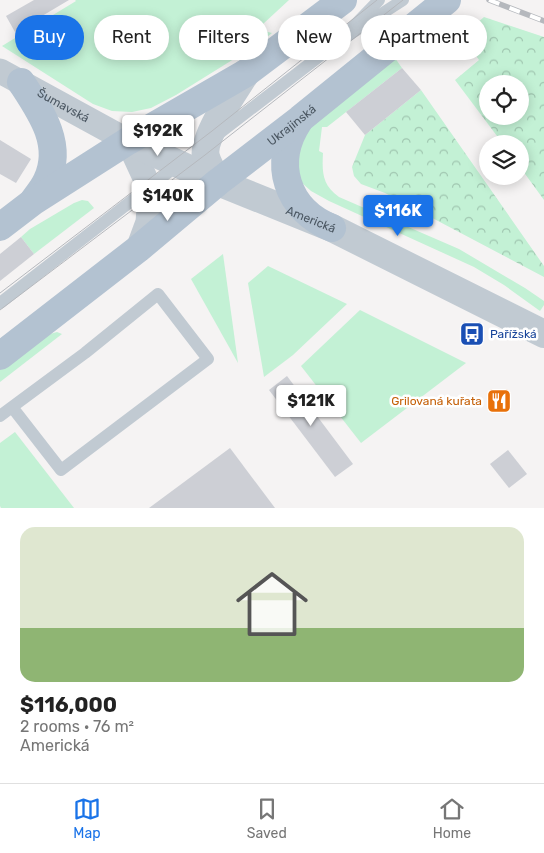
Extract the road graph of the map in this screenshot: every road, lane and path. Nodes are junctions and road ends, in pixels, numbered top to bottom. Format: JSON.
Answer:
{"nodes":[{"id":1,"x":343,"y":0,"type":"edge"},
{"id":2,"x":379,"y":0,"type":"edge"},
{"id":3,"x":403,"y":0,"type":"edge"},
{"id":4,"x":447,"y":0,"type":"edge"},
{"id":5,"x":351,"y":29,"type":"edge"},
{"id":6,"x":351,"y":34,"type":"edge"},
{"id":7,"x":315,"y":60,"type":"edge"},
{"id":8,"x":246,"y":73,"type":"junction"},
{"id":9,"x":10,"y":76,"type":"edge"},
{"id":10,"x":300,"y":119,"type":"junction"},
{"id":11,"x":128,"y":141,"type":"junction"},
{"id":12,"x":192,"y":154,"type":"junction"},
{"id":13,"x":218,"y":182,"type":"junction"},
{"id":14,"x":149,"y":188,"type":"junction"},
{"id":15,"x":34,"y":201,"type":"junction"},
{"id":16,"x":0,"y":227,"type":"edge"},
{"id":17,"x":332,"y":228,"type":"junction"},
{"id":18,"x":138,"y":249,"type":"junction"},
{"id":19,"x":0,"y":302,"type":"edge"},
{"id":20,"x":544,"y":334,"type":"edge"},
{"id":21,"x":0,"y":356,"type":"edge"},
{"id":22,"x":12,"y":407,"type":"junction"},
{"id":23,"x":0,"y":416,"type":"edge"}],
"edges":[{"from":1,"to":8,"type":"main road"},
{"from":2,"to":5,"type":"lane"},
{"from":3,"to":6,"type":"lane"},
{"from":4,"to":10,"type":"main road","name":"Ukrajinská"},
{"from":7,"to":12,"type":"lane"},
{"from":8,"to":11,"type":"main road"},
{"from":8,"to":12,"type":"street"},
{"from":9,"to":11,"type":"street","name":"Šumavská"},
{"from":9,"to":15,"type":"main road"},
{"from":10,"to":13,"type":"main road","name":"Ukrajinská"},
{"from":10,"to":17,"type":"main road"},
{"from":11,"to":12,"type":"street"},
{"from":11,"to":14,"type":"street"},
{"from":11,"to":15,"type":"main road"},
{"from":12,"to":13,"type":"street"},
{"from":12,"to":14,"type":"lane"},
{"from":13,"to":17,"type":"street","name":"Americká"},
{"from":13,"to":18,"type":"main road","name":"Ukrajinská"},
{"from":14,"to":18,"type":"street"},
{"from":14,"to":19,"type":"lane"},
{"from":15,"to":16,"type":"main road"},
{"from":17,"to":20,"type":"street","name":"Americká"},
{"from":18,"to":21,"type":"main road","name":"Ukrajinská"},
{"from":22,"to":22,"type":"lane"},
{"from":22,"to":23,"type":"lane"}]}
